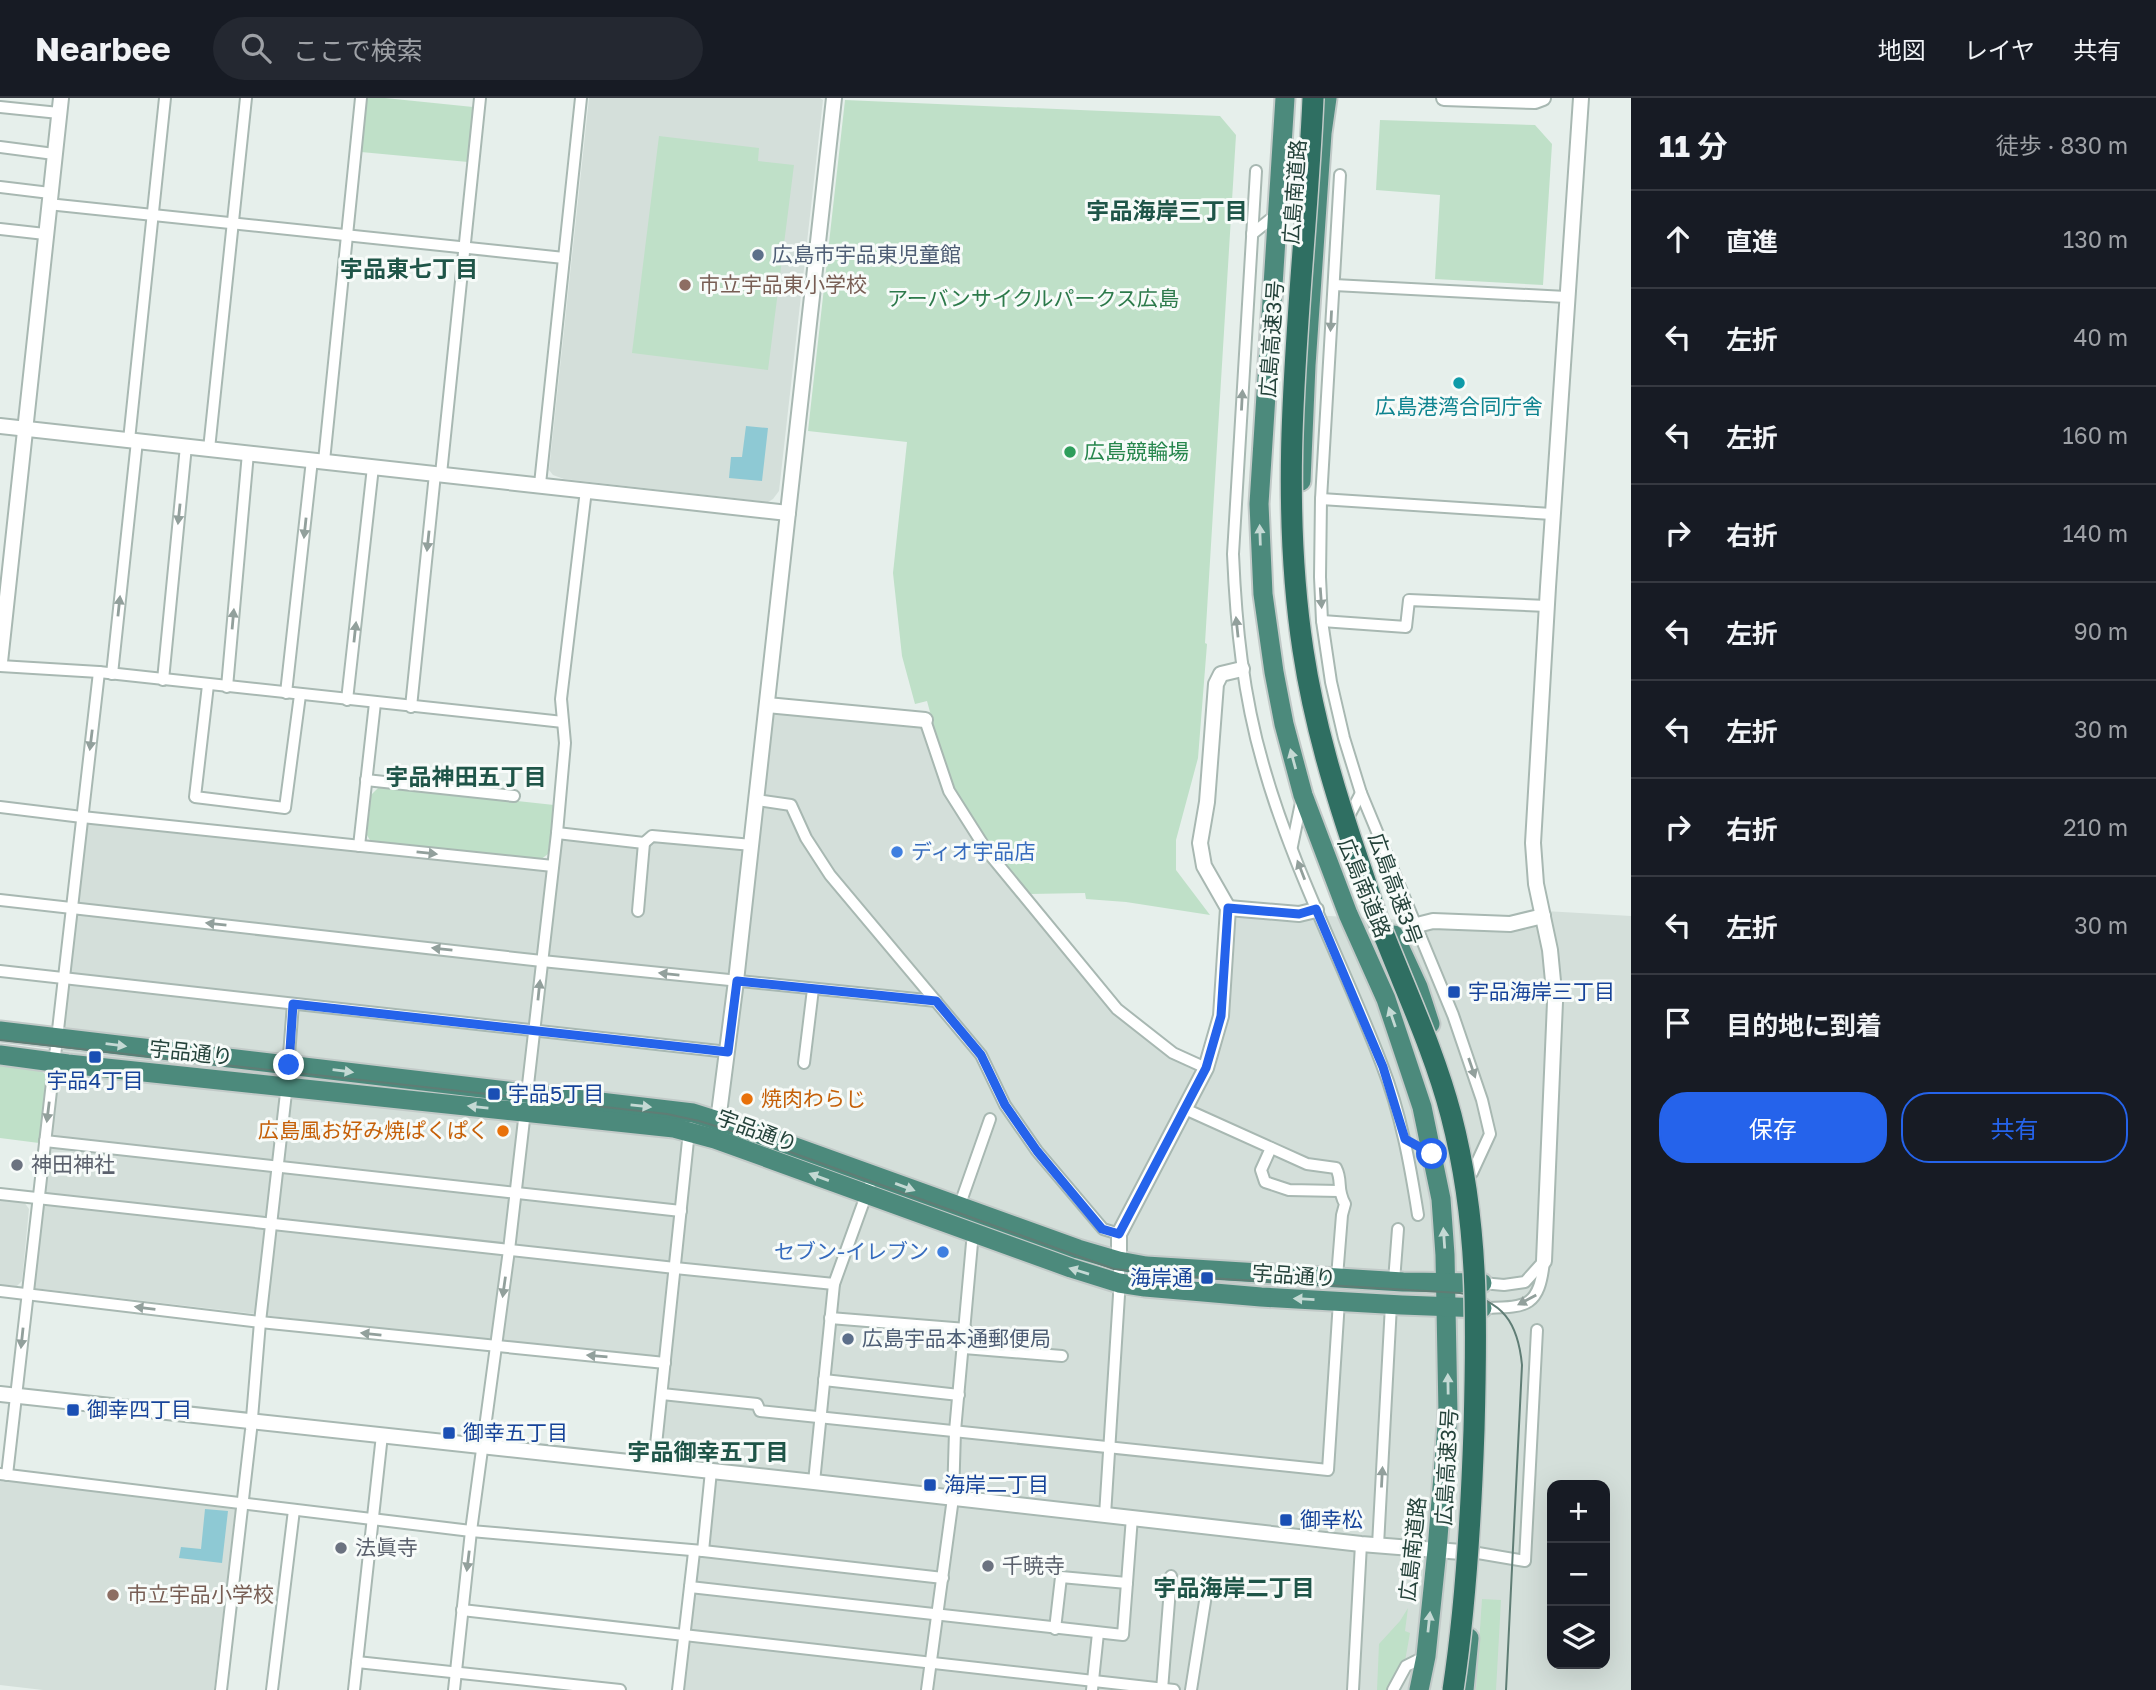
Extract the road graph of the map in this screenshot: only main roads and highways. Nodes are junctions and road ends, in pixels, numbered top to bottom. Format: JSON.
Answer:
{"nodes":[{"id":1,"x":1285,"y":98,"type":"edge"},
{"id":2,"x":1313,"y":98,"type":"edge"},
{"id":3,"x":1327,"y":98,"type":"edge"},
{"id":4,"x":0,"y":1031,"type":"edge"},
{"id":5,"x":0,"y":1055,"type":"edge"},
{"id":6,"x":717,"y":1129,"type":"junction"},
{"id":7,"x":1445,"y":1283,"type":"junction"},
{"id":8,"x":1482,"y":1283,"type":"junction"},
{"id":9,"x":1446,"y":1306,"type":"junction"},
{"id":10,"x":1482,"y":1307,"type":"junction"},
{"id":11,"x":1419,"y":1690,"type":"edge"},
{"id":12,"x":1453,"y":1690,"type":"edge"},
{"id":13,"x":1464,"y":1690,"type":"edge"}],
"edges":[{"from":7,"to":1,"type":"highway","name":"広島南道路","one_way":true},
{"from":2,"to":12,"type":"highway","name":"広島高速3号","bridge":true},
{"from":3,"to":8,"type":"highway","name":"広島南道路"},
{"from":4,"to":6,"type":"highway","name":"宇品通り","one_way":true},
{"from":6,"to":5,"type":"highway","name":"宇品通り","one_way":true},
{"from":6,"to":7,"type":"highway","name":"宇品通り","one_way":true},
{"from":9,"to":6,"type":"highway","name":"宇品通り","one_way":true},
{"from":7,"to":8,"type":"highway","name":"宇品通り"},
{"from":7,"to":9,"type":"highway","name":"広島南道路"},
{"from":8,"to":10,"type":"highway","name":"広島南道路"},
{"from":9,"to":10,"type":"highway","name":"宇品通り"},
{"from":11,"to":9,"type":"highway","name":"広島南道路","one_way":true},
{"from":10,"to":13,"type":"highway","name":"広島南道路"}]}
